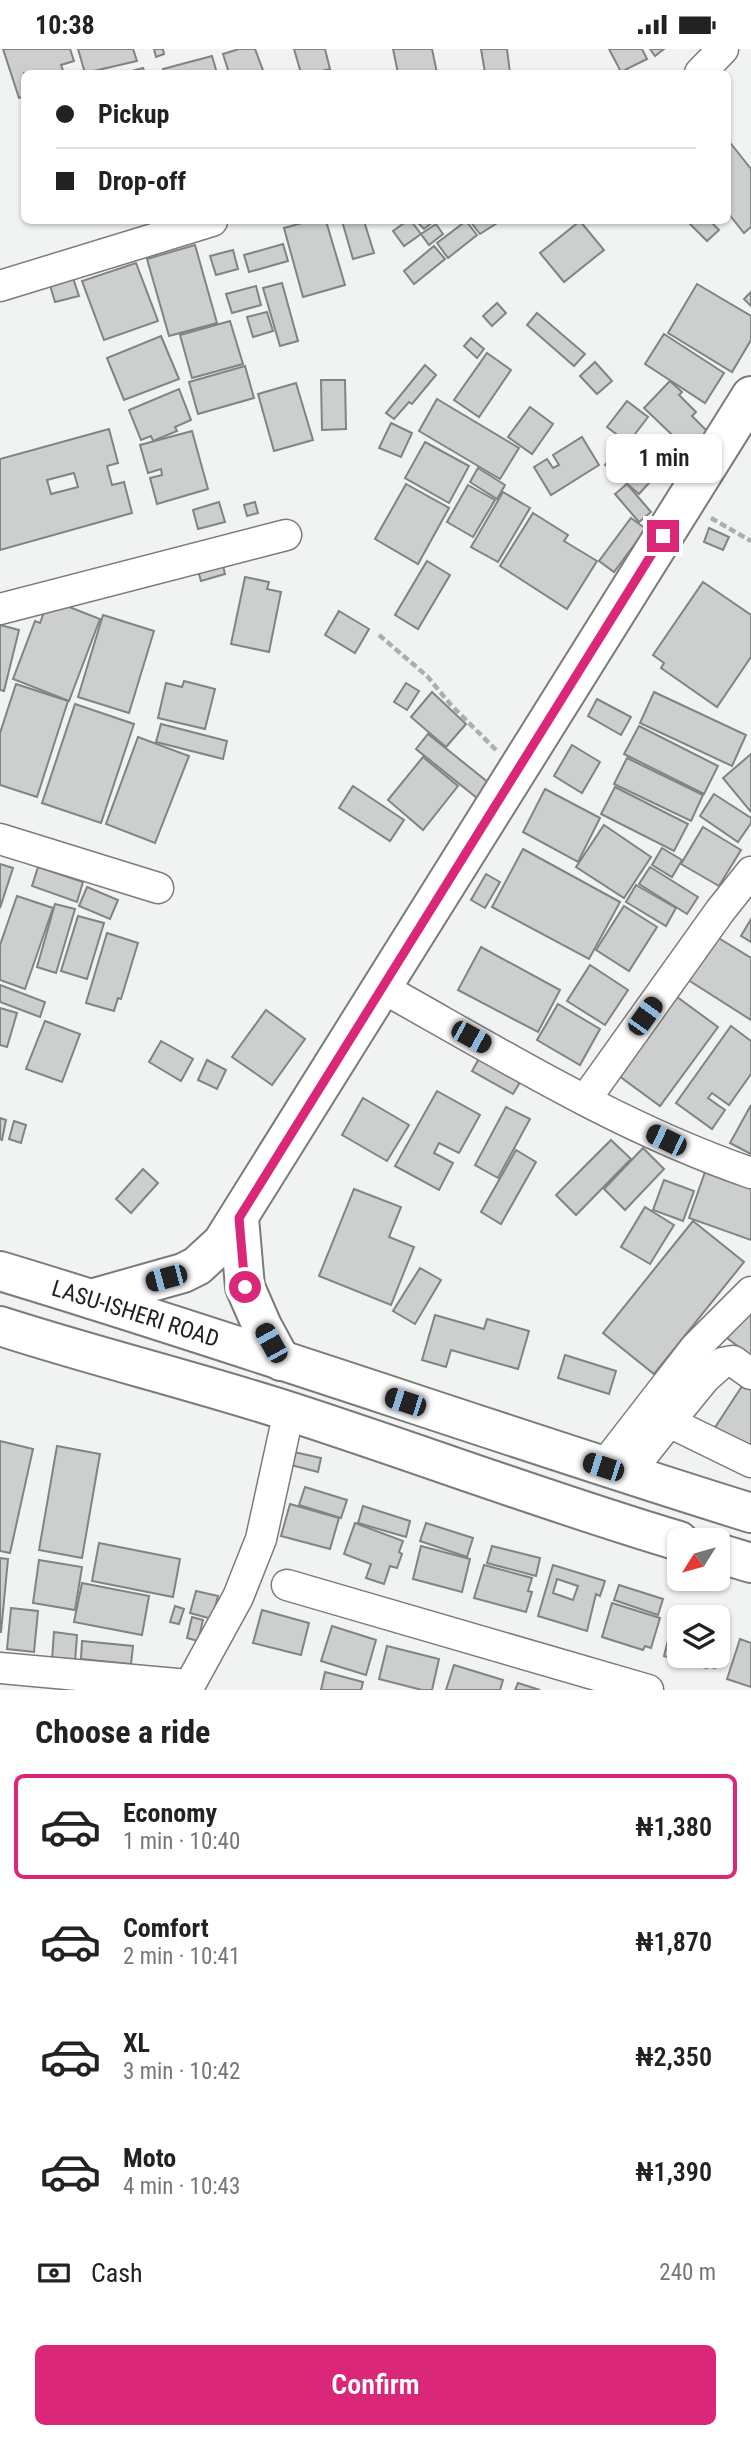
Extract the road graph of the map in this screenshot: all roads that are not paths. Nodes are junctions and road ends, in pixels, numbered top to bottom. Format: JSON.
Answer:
{"nodes":[{"id":1,"x":723,"y":49,"type":"edge"},
{"id":2,"x":703,"y":70,"type":"edge"},
{"id":3,"x":202,"y":224,"type":"edge"},
{"id":4,"x":0,"y":286,"type":"edge"},
{"id":5,"x":751,"y":396,"type":"edge"},
{"id":6,"x":286,"y":535,"type":"dead end"},
{"id":7,"x":0,"y":609,"type":"edge"},
{"id":8,"x":0,"y":839,"type":"edge"},
{"id":9,"x":751,"y":872,"type":"edge"},
{"id":10,"x":158,"y":888,"type":"dead end"},
{"id":11,"x":381,"y":987,"type":"junction"},
{"id":12,"x":584,"y":1100,"type":"junction"},
{"id":13,"x":751,"y":1173,"type":"edge"},
{"id":14,"x":239,"y":1218,"type":"junction"},
{"id":15,"x":0,"y":1271,"type":"edge"},
{"id":16,"x":751,"y":1292,"type":"edge"},
{"id":17,"x":91,"y":1299,"type":"junction"},
{"id":18,"x":0,"y":1326,"type":"edge"},
{"id":19,"x":281,"y":1361,"type":"junction"},
{"id":20,"x":751,"y":1374,"type":"edge"},
{"id":21,"x":289,"y":1411,"type":"junction"},
{"id":22,"x":669,"y":1422,"type":"junction"},
{"id":23,"x":751,"y":1462,"type":"edge"},
{"id":24,"x":615,"y":1470,"type":"junction"},
{"id":25,"x":751,"y":1513,"type":"edge"},
{"id":26,"x":667,"y":1537,"type":"edge"},
{"id":27,"x":730,"y":1557,"type":"edge"},
{"id":28,"x":751,"y":1563,"type":"edge"},
{"id":29,"x":288,"y":1585,"type":"dead end"},
{"id":30,"x":0,"y":1668,"type":"edge"},
{"id":31,"x":188,"y":1687,"type":"edge"},
{"id":32,"x":648,"y":1690,"type":"edge"}],
"edges":[{"from":1,"to":2,"type":"street"},
{"from":3,"to":4,"type":"street"},
{"from":5,"to":11,"type":"main road"},
{"from":6,"to":7,"type":"street"},
{"from":8,"to":10,"type":"street"},
{"from":9,"to":12,"type":"street"},
{"from":11,"to":12,"type":"street"},
{"from":11,"to":14,"type":"main road"},
{"from":12,"to":13,"type":"street"},
{"from":14,"to":17,"type":"main road"},
{"from":14,"to":19,"type":"main road"},
{"from":15,"to":17,"type":"main road","name":"LASU-ISHERI ROAD"},
{"from":16,"to":24,"type":"street"},
{"from":17,"to":19,"type":"main road","name":"LASU-ISHERI ROAD"},
{"from":18,"to":21,"type":"main road"},
{"from":19,"to":24,"type":"main road","name":"LASU-ISHERI ROAD"},
{"from":20,"to":22,"type":"street"},
{"from":21,"to":26,"type":"main road"},
{"from":21,"to":31,"type":"street"},
{"from":22,"to":23,"type":"street"},
{"from":22,"to":24,"type":"street"},
{"from":24,"to":25,"type":"main road","name":"LASU-ISHERI ROAD"},
{"from":27,"to":28,"type":"main road"},
{"from":29,"to":32,"type":"street"},
{"from":30,"to":31,"type":"street"}]}
